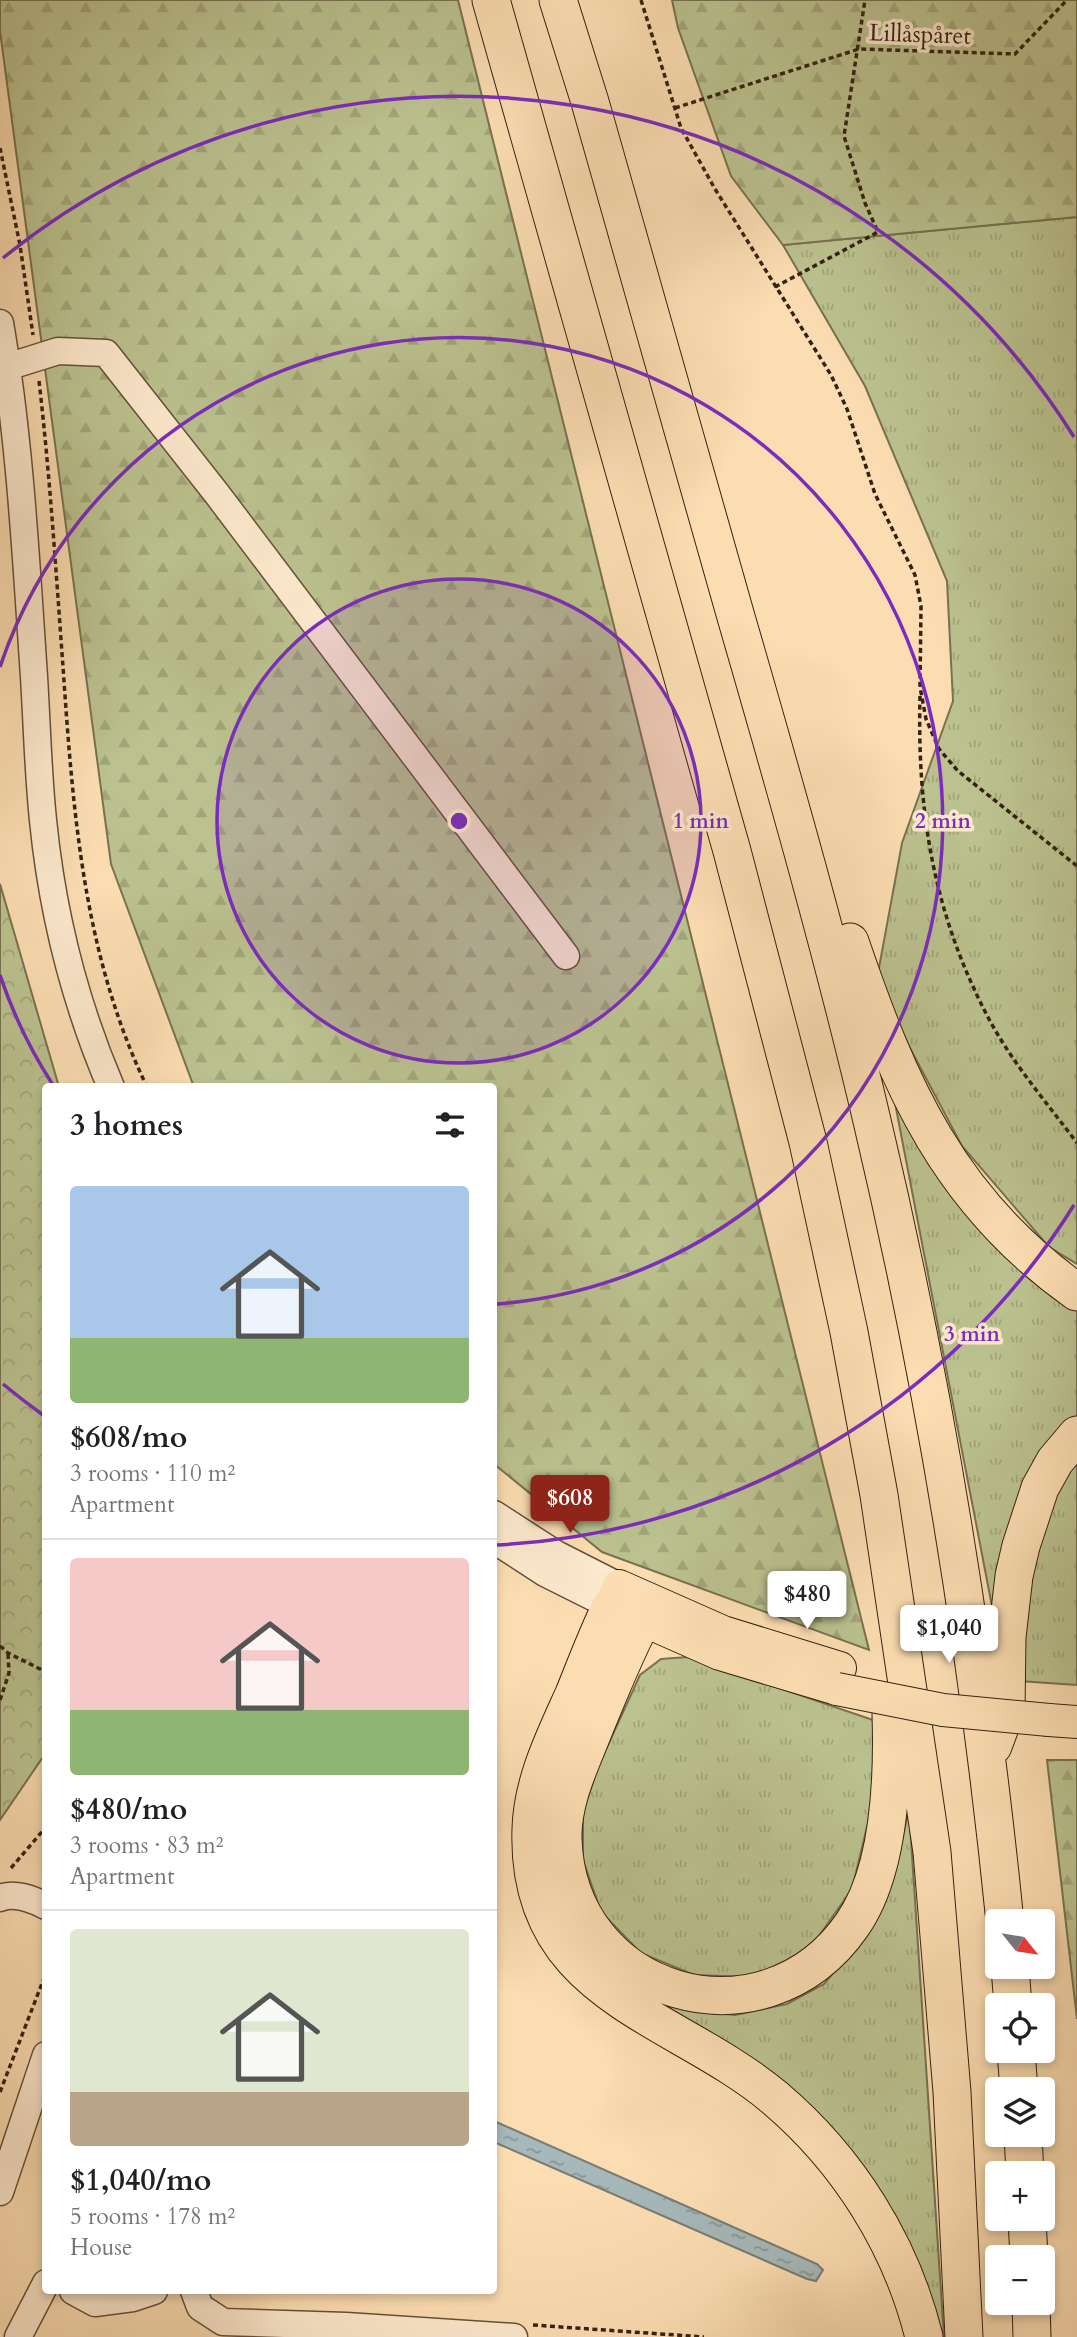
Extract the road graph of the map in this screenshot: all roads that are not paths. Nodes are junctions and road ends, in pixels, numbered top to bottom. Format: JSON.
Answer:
{"nodes":[{"id":1,"x":491,"y":0,"type":"edge"},
{"id":2,"x":558,"y":0,"type":"edge"},
{"id":3,"x":0,"y":323,"type":"edge"},
{"id":4,"x":7,"y":367,"type":"junction"},
{"id":5,"x":723,"y":570,"type":"junction"},
{"id":6,"x":566,"y":956,"type":"dead end"},
{"id":7,"x":109,"y":1083,"type":"edge"},
{"id":8,"x":1077,"y":1292,"type":"edge"},
{"id":9,"x":1077,"y":1436,"type":"edge"},
{"id":10,"x":497,"y":1516,"type":"edge"},
{"id":11,"x":497,"y":1543,"type":"edge"},
{"id":12,"x":631,"y":1604,"type":"junction"},
{"id":13,"x":907,"y":1681,"type":"junction"},
{"id":14,"x":1064,"y":1713,"type":"edge"},
{"id":15,"x":987,"y":1760,"type":"junction"},
{"id":16,"x":0,"y":1898,"type":"edge"},
{"id":17,"x":42,"y":1904,"type":"edge"},
{"id":18,"x":1004,"y":1909,"type":"edge"},
{"id":19,"x":42,"y":2067,"type":"edge"},
{"id":20,"x":0,"y":2192,"type":"edge"},
{"id":21,"x":42,"y":2291,"type":"edge"},
{"id":22,"x":78,"y":2294,"type":"edge"},
{"id":23,"x":145,"y":2294,"type":"edge"},
{"id":24,"x":195,"y":2294,"type":"edge"},
{"id":25,"x":1031,"y":2315,"type":"edge"},
{"id":26,"x":18,"y":2337,"type":"edge"},
{"id":27,"x":514,"y":2337,"type":"edge"},
{"id":28,"x":924,"y":2337,"type":"edge"},
{"id":29,"x":964,"y":2337,"type":"edge"},
{"id":30,"x":1032,"y":2337,"type":"edge"}],
"edges":[{"from":1,"to":13,"type":"highway"},
{"from":2,"to":5,"type":"highway"},
{"from":3,"to":4,"type":"street"},
{"from":4,"to":6,"type":"street"},
{"from":4,"to":7,"type":"street"},
{"from":5,"to":8,"type":"highway"},
{"from":5,"to":15,"type":"highway"},
{"from":9,"to":15,"type":"highway"},
{"from":10,"to":12,"type":"street"},
{"from":11,"to":12,"type":"street"},
{"from":12,"to":13,"type":"highway"},
{"from":12,"to":14,"type":"main road"},
{"from":12,"to":28,"type":"highway"},
{"from":13,"to":29,"type":"highway"},
{"from":15,"to":18,"type":"highway"},
{"from":16,"to":17,"type":"street"},
{"from":19,"to":20,"type":"street"},
{"from":21,"to":26,"type":"street"},
{"from":22,"to":23,"type":"street"},
{"from":24,"to":27,"type":"street"},
{"from":25,"to":30,"type":"highway"}]}
